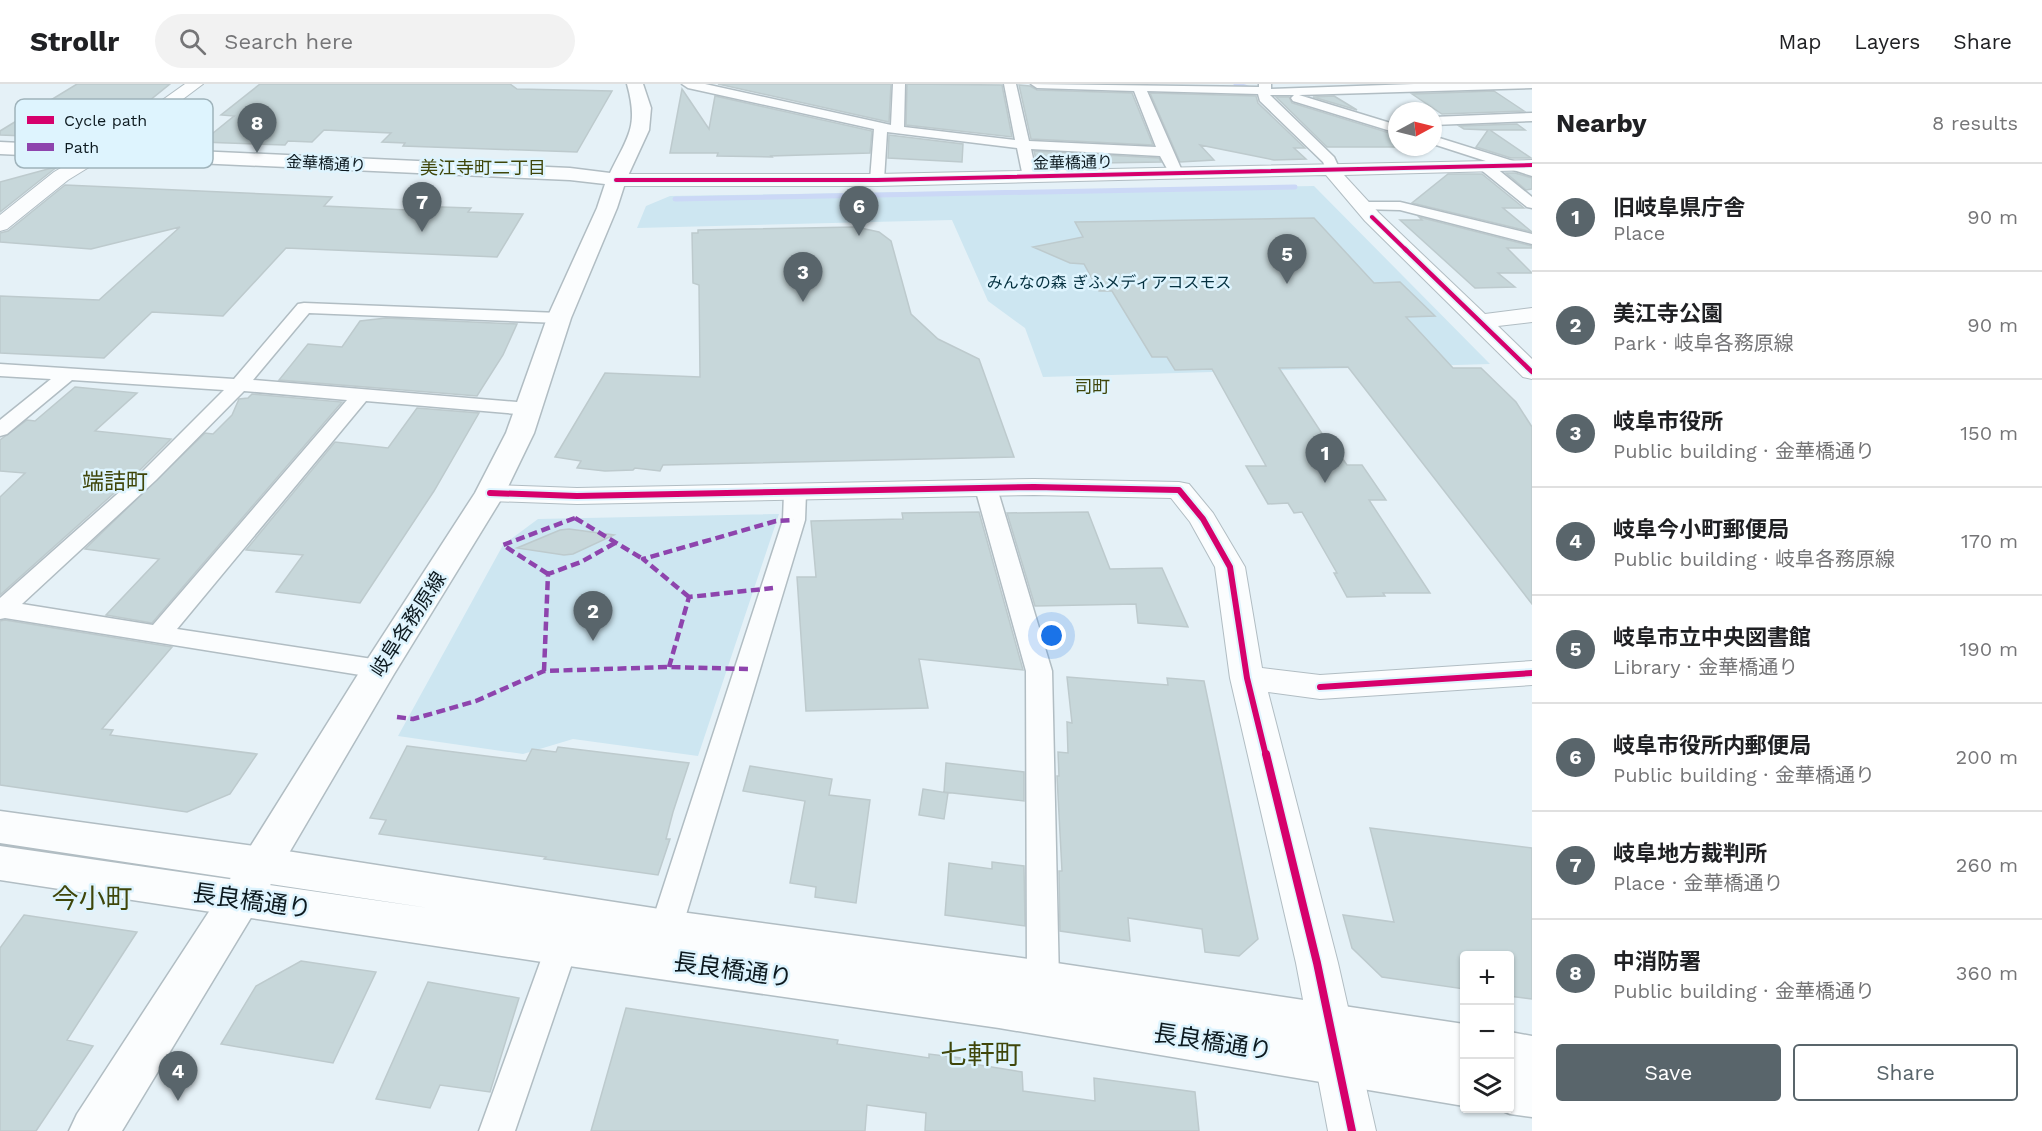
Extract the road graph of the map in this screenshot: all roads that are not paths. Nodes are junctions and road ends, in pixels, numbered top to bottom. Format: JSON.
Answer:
{"nodes":[{"id":1,"x":195,"y":84,"type":"edge"},
{"id":2,"x":634,"y":84,"type":"edge"},
{"id":3,"x":688,"y":84,"type":"edge"},
{"id":4,"x":898,"y":84,"type":"edge"},
{"id":5,"x":1010,"y":84,"type":"edge"},
{"id":6,"x":1037,"y":84,"type":"edge"},
{"id":7,"x":1243,"y":84,"type":"edge"},
{"id":8,"x":1532,"y":84,"type":"edge"},
{"id":9,"x":1509,"y":85,"type":"edge"},
{"id":10,"x":1139,"y":87,"type":"junction"},
{"id":11,"x":1315,"y":90,"type":"junction"},
{"id":12,"x":1268,"y":93,"type":"edge"},
{"id":13,"x":1532,"y":95,"type":"edge"},
{"id":14,"x":174,"y":99,"type":"edge"},
{"id":15,"x":1320,"y":104,"type":"junction"},
{"id":16,"x":1532,"y":117,"type":"edge"},
{"id":17,"x":1442,"y":121,"type":"edge"},
{"id":18,"x":1388,"y":122,"type":"edge"},
{"id":19,"x":1378,"y":123,"type":"junction"},
{"id":20,"x":1388,"y":126,"type":"edge"},
{"id":21,"x":881,"y":127,"type":"junction"},
{"id":22,"x":897,"y":130,"type":"junction"},
{"id":23,"x":1442,"y":143,"type":"edge"},
{"id":24,"x":1023,"y":145,"type":"junction"},
{"id":25,"x":0,"y":148,"type":"edge"},
{"id":26,"x":15,"y":149,"type":"edge"},
{"id":27,"x":1165,"y":152,"type":"junction"},
{"id":28,"x":213,"y":157,"type":"edge"},
{"id":29,"x":0,"y":165,"type":"edge"},
{"id":30,"x":1522,"y":165,"type":"edge"},
{"id":31,"x":15,"y":166,"type":"edge"},
{"id":32,"x":1485,"y":166,"type":"junction"},
{"id":33,"x":73,"y":168,"type":"joint"},
{"id":34,"x":1333,"y":170,"type":"junction"},
{"id":35,"x":1532,"y":172,"type":"edge"},
{"id":36,"x":1176,"y":173,"type":"junction"},
{"id":37,"x":1030,"y":177,"type":"junction"},
{"id":38,"x":616,"y":180,"type":"junction"},
{"id":39,"x":877,"y":180,"type":"junction"},
{"id":40,"x":1532,"y":204,"type":"edge"},
{"id":41,"x":1364,"y":206,"type":"junction"},
{"id":42,"x":0,"y":225,"type":"edge"},
{"id":43,"x":1532,"y":238,"type":"edge"},
{"id":44,"x":1532,"y":315,"type":"edge"},
{"id":45,"x":559,"y":318,"type":"junction"},
{"id":46,"x":1480,"y":321,"type":"junction"},
{"id":47,"x":0,"y":370,"type":"edge"},
{"id":48,"x":1532,"y":372,"type":"edge"},
{"id":49,"x":68,"y":374,"type":"junction"},
{"id":50,"x":239,"y":385,"type":"junction"},
{"id":51,"x":360,"y":396,"type":"junction"},
{"id":52,"x":529,"y":410,"type":"junction"},
{"id":53,"x":0,"y":430,"type":"edge"},
{"id":54,"x":986,"y":488,"type":"junction"},
{"id":55,"x":490,"y":493,"type":"junction"},
{"id":56,"x":795,"y":493,"type":"junction"},
{"id":57,"x":1,"y":610,"type":"edge"},
{"id":58,"x":160,"y":633,"type":"junction"},
{"id":59,"x":379,"y":669,"type":"junction"},
{"id":60,"x":1532,"y":673,"type":"edge"},
{"id":61,"x":1248,"y":678,"type":"junction"},
{"id":62,"x":0,"y":827,"type":"edge"},
{"id":63,"x":0,"y":863,"type":"edge"},
{"id":64,"x":250,"y":881,"type":"junction"},
{"id":65,"x":666,"y":928,"type":"junction"},
{"id":66,"x":562,"y":946,"type":"junction"},
{"id":67,"x":1043,"y":981,"type":"junction"},
{"id":68,"x":1333,"y":1043,"type":"junction"},
{"id":69,"x":1460,"y":1046,"type":"edge"},
{"id":70,"x":1514,"y":1055,"type":"edge"},
{"id":71,"x":1532,"y":1058,"type":"edge"},
{"id":72,"x":1460,"y":1082,"type":"edge"},
{"id":73,"x":1514,"y":1092,"type":"edge"},
{"id":74,"x":1532,"y":1095,"type":"edge"},
{"id":75,"x":94,"y":1131,"type":"edge"},
{"id":76,"x":497,"y":1131,"type":"edge"},
{"id":77,"x":1352,"y":1131,"type":"edge"}],
"edges":[{"from":1,"to":14,"type":"street"},
{"from":2,"to":38,"type":"main road","name":"岐阜各務原線"},
{"from":3,"to":21,"type":"street"},
{"from":4,"to":22,"type":"street"},
{"from":5,"to":24,"type":"street"},
{"from":6,"to":10,"type":"street"},
{"from":7,"to":12,"type":"street"},
{"from":8,"to":9,"type":"street"},
{"from":9,"to":11,"type":"street"},
{"from":9,"to":13,"type":"street"},
{"from":10,"to":12,"type":"street"},
{"from":10,"to":27,"type":"street"},
{"from":11,"to":12,"type":"street"},
{"from":11,"to":15,"type":"street"},
{"from":12,"to":15,"type":"street"},
{"from":12,"to":34,"type":"street"},
{"from":15,"to":19,"type":"street"},
{"from":16,"to":17,"type":"street"},
{"from":18,"to":19,"type":"street"},
{"from":19,"to":20,"type":"street"},
{"from":21,"to":22,"type":"street"},
{"from":21,"to":39,"type":"street"},
{"from":22,"to":24,"type":"street"},
{"from":23,"to":30,"type":"street"},
{"from":24,"to":27,"type":"street"},
{"from":24,"to":37,"type":"street"},
{"from":25,"to":26,"type":"main road","name":"金華橋通り"},
{"from":27,"to":36,"type":"street"},
{"from":28,"to":38,"type":"main road","name":"金華橋通り"},
{"from":29,"to":31,"type":"main road","name":"金華橋通り"},
{"from":30,"to":32,"type":"street","name":"金華橋通り"},
{"from":30,"to":35,"type":"street"},
{"from":32,"to":34,"type":"street","name":"金華橋通り"},
{"from":32,"to":40,"type":"street"},
{"from":33,"to":38,"type":"main road","name":"金華橋通り"},
{"from":33,"to":42,"type":"street"},
{"from":34,"to":36,"type":"street","name":"金華橋通り"},
{"from":34,"to":41,"type":"street"},
{"from":36,"to":37,"type":"street","name":"金華橋通り"},
{"from":37,"to":39,"type":"street","name":"金華橋通り"},
{"from":38,"to":39,"type":"street","name":"金華橋通り"},
{"from":38,"to":45,"type":"main road","name":"岐阜各務原線"},
{"from":41,"to":43,"type":"street"},
{"from":41,"to":46,"type":"street"},
{"from":44,"to":46,"type":"street"},
{"from":45,"to":50,"type":"street"},
{"from":45,"to":52,"type":"main road","name":"岐阜各務原線"},
{"from":46,"to":48,"type":"street"},
{"from":47,"to":49,"type":"street"},
{"from":49,"to":50,"type":"street"},
{"from":49,"to":53,"type":"street"},
{"from":50,"to":51,"type":"street"},
{"from":50,"to":57,"type":"street"},
{"from":51,"to":52,"type":"street"},
{"from":51,"to":58,"type":"street"},
{"from":52,"to":55,"type":"main road","name":"岐阜各務原線"},
{"from":54,"to":56,"type":"street"},
{"from":54,"to":61,"type":"street"},
{"from":54,"to":67,"type":"street"},
{"from":55,"to":56,"type":"street"},
{"from":55,"to":59,"type":"main road","name":"岐阜各務原線"},
{"from":56,"to":65,"type":"street"},
{"from":57,"to":58,"type":"street"},
{"from":58,"to":59,"type":"street"},
{"from":59,"to":64,"type":"main road","name":"岐阜各務原線"},
{"from":60,"to":61,"type":"street"},
{"from":61,"to":68,"type":"street"},
{"from":62,"to":64,"type":"main road","name":"長良橋通り"},
{"from":63,"to":64,"type":"main road","name":"長良橋通り"},
{"from":64,"to":65,"type":"main road","name":"長良橋通り"},
{"from":64,"to":66,"type":"main road","name":"長良橋通り"},
{"from":64,"to":75,"type":"main road","name":"岐阜各務原線"},
{"from":65,"to":67,"type":"main road","name":"長良橋通り"},
{"from":66,"to":68,"type":"main road","name":"長良橋通り"},
{"from":66,"to":76,"type":"street"},
{"from":67,"to":68,"type":"main road","name":"長良橋通り"},
{"from":68,"to":69,"type":"main road","name":"長良橋通り"},
{"from":68,"to":72,"type":"main road","name":"長良橋通り"},
{"from":68,"to":77,"type":"street"},
{"from":70,"to":71,"type":"main road"},
{"from":73,"to":74,"type":"main road"}]}
